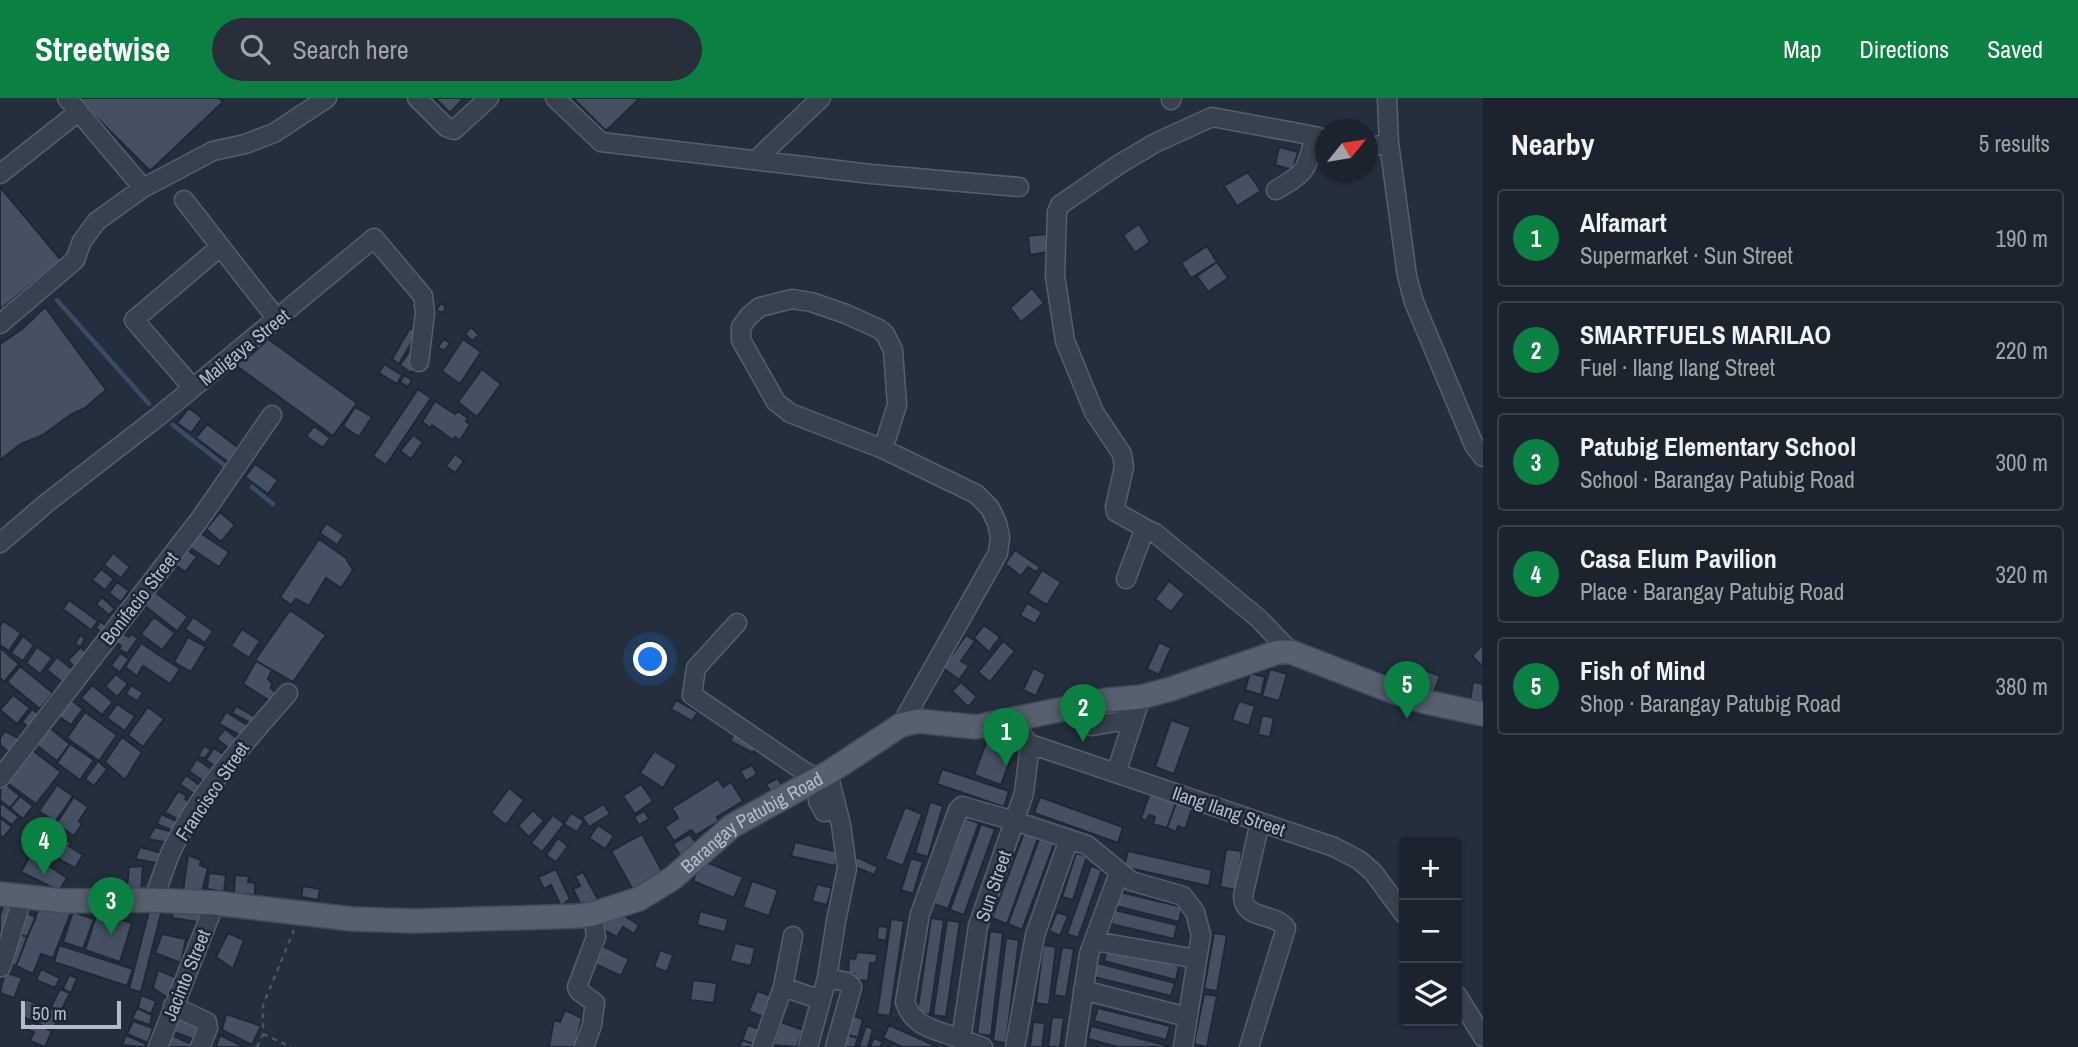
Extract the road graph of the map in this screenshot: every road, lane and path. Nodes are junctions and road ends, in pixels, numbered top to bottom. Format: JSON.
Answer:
{"nodes":[{"id":1,"x":67,"y":98,"type":"edge"},
{"id":2,"x":327,"y":98,"type":"edge"},
{"id":3,"x":417,"y":98,"type":"edge"},
{"id":4,"x":489,"y":98,"type":"edge"},
{"id":5,"x":555,"y":98,"type":"edge"},
{"id":6,"x":821,"y":98,"type":"edge"},
{"id":7,"x":1387,"y":98,"type":"edge"},
{"id":8,"x":78,"y":113,"type":"junction"},
{"id":9,"x":1315,"y":136,"type":"edge"},
{"id":10,"x":1389,"y":143,"type":"junction"},
{"id":11,"x":1378,"y":146,"type":"edge"},
{"id":12,"x":1315,"y":148,"type":"edge"},
{"id":13,"x":756,"y":160,"type":"junction"},
{"id":14,"x":0,"y":174,"type":"edge"},
{"id":15,"x":1019,"y":187,"type":"dead end"},
{"id":16,"x":143,"y":188,"type":"junction"},
{"id":17,"x":1276,"y":190,"type":"dead end"},
{"id":18,"x":184,"y":200,"type":"dead end"},
{"id":19,"x":220,"y":247,"type":"junction"},
{"id":20,"x":277,"y":319,"type":"junction"},
{"id":21,"x":0,"y":324,"type":"edge"},
{"id":22,"x":419,"y":362,"type":"dead end"},
{"id":23,"x":193,"y":388,"type":"junction"},
{"id":24,"x":272,"y":415,"type":"dead end"},
{"id":25,"x":883,"y":449,"type":"junction"},
{"id":26,"x":1483,"y":457,"type":"edge"},
{"id":27,"x":1150,"y":531,"type":"junction"},
{"id":28,"x":0,"y":542,"type":"edge"},
{"id":29,"x":1126,"y":579,"type":"dead end"},
{"id":30,"x":737,"y":623,"type":"dead end"},
{"id":31,"x":1290,"y":652,"type":"junction"},
{"id":32,"x":288,"y":693,"type":"dead end"},
{"id":33,"x":1135,"y":697,"type":"junction"},
{"id":34,"x":1483,"y":714,"type":"edge"},
{"id":35,"x":1009,"y":722,"type":"junction"},
{"id":36,"x":901,"y":725,"type":"junction"},
{"id":37,"x":1030,"y":744,"type":"junction"},
{"id":38,"x":1116,"y":773,"type":"junction"},
{"id":39,"x":0,"y":778,"type":"edge"},
{"id":40,"x":826,"y":780,"type":"junction"},
{"id":41,"x":1015,"y":821,"type":"junction"},
{"id":42,"x":1260,"y":822,"type":"junction"},
{"id":43,"x":1069,"y":839,"type":"junction"},
{"id":44,"x":1119,"y":873,"type":"junction"},
{"id":45,"x":0,"y":894,"type":"edge"},
{"id":46,"x":23,"y":895,"type":"junction"},
{"id":47,"x":153,"y":900,"type":"junction"},
{"id":48,"x":215,"y":904,"type":"junction"},
{"id":49,"x":1399,"y":907,"type":"edge"},
{"id":50,"x":296,"y":913,"type":"junction"},
{"id":51,"x":593,"y":914,"type":"junction"},
{"id":52,"x":793,"y":936,"type":"dead end"},
{"id":53,"x":1094,"y":941,"type":"junction"},
{"id":54,"x":1197,"y":959,"type":"junction"},
{"id":55,"x":1,"y":967,"type":"edge"},
{"id":56,"x":827,"y":978,"type":"junction"},
{"id":57,"x":783,"y":987,"type":"junction"},
{"id":58,"x":1083,"y":990,"type":"junction"},
{"id":59,"x":821,"y":1000,"type":"junction"},
{"id":60,"x":1462,"y":1003,"type":"edge"},
{"id":61,"x":173,"y":1006,"type":"junction"},
{"id":62,"x":1188,"y":1017,"type":"junction"},
{"id":63,"x":263,"y":1034,"type":"junction"},
{"id":64,"x":1483,"y":1037,"type":"edge"},
{"id":65,"x":961,"y":1039,"type":"junction"},
{"id":66,"x":158,"y":1047,"type":"edge"},
{"id":67,"x":200,"y":1047,"type":"edge"},
{"id":68,"x":257,"y":1047,"type":"edge"},
{"id":69,"x":291,"y":1047,"type":"edge"},
{"id":70,"x":584,"y":1047,"type":"edge"},
{"id":71,"x":762,"y":1047,"type":"edge"},
{"id":72,"x":808,"y":1047,"type":"edge"},
{"id":73,"x":835,"y":1047,"type":"edge"},
{"id":74,"x":983,"y":1047,"type":"edge"},
{"id":75,"x":1015,"y":1047,"type":"edge"},
{"id":76,"x":1074,"y":1047,"type":"edge"},
{"id":77,"x":1183,"y":1047,"type":"edge"},
{"id":78,"x":1250,"y":1047,"type":"edge"}],
"edges":[{"from":1,"to":8,"type":"street"},
{"from":2,"to":16,"type":"street"},
{"from":3,"to":4,"type":"street"},
{"from":5,"to":13,"type":"street"},
{"from":6,"to":13,"type":"street"},
{"from":7,"to":10,"type":"street"},
{"from":8,"to":14,"type":"street"},
{"from":8,"to":16,"type":"street"},
{"from":9,"to":27,"type":"street"},
{"from":10,"to":11,"type":"street"},
{"from":10,"to":26,"type":"street"},
{"from":12,"to":17,"type":"street"},
{"from":13,"to":15,"type":"street"},
{"from":16,"to":21,"type":"street"},
{"from":18,"to":19,"type":"street"},
{"from":19,"to":20,"type":"street"},
{"from":19,"to":23,"type":"street"},
{"from":20,"to":22,"type":"street","name":"Maligaya Street"},
{"from":20,"to":23,"type":"street","name":"Maligaya Street"},
{"from":23,"to":28,"type":"street","name":"Maligaya Street"},
{"from":24,"to":39,"type":"street","name":"Bonifacio Street"},
{"from":25,"to":25,"type":"street"},
{"from":25,"to":36,"type":"street"},
{"from":27,"to":29,"type":"street"},
{"from":27,"to":31,"type":"street"},
{"from":30,"to":40,"type":"street"},
{"from":31,"to":33,"type":"main road","name":"Barangay Patubig Road"},
{"from":31,"to":34,"type":"main road"},
{"from":32,"to":47,"type":"street","name":"Francisco Street"},
{"from":33,"to":35,"type":"main road","name":"Barangay Patubig Road"},
{"from":33,"to":38,"type":"street"},
{"from":35,"to":36,"type":"main road","name":"Barangay Patubig Road"},
{"from":35,"to":37,"type":"street"},
{"from":36,"to":40,"type":"main road","name":"Barangay Patubig Road"},
{"from":37,"to":38,"type":"street","name":"Ilang Ilang Street"},
{"from":37,"to":41,"type":"street","name":"Sun Street"},
{"from":38,"to":42,"type":"street","name":"Ilang Ilang Street"},
{"from":40,"to":51,"type":"main road","name":"Barangay Patubig Road"},
{"from":40,"to":56,"type":"street"},
{"from":41,"to":43,"type":"street"},
{"from":41,"to":65,"type":"street","name":"Sun Street"},
{"from":41,"to":65,"type":"street"},
{"from":42,"to":49,"type":"street","name":"Ilang Ilang Street"},
{"from":42,"to":78,"type":"street"},
{"from":43,"to":44,"type":"street"},
{"from":43,"to":75,"type":"street"},
{"from":44,"to":53,"type":"street"},
{"from":44,"to":54,"type":"street"},
{"from":45,"to":46,"type":"main road","name":"Barangay Patubig Road"},
{"from":46,"to":47,"type":"main road","name":"Barangay Patubig Road"},
{"from":46,"to":55,"type":"street"},
{"from":47,"to":48,"type":"main road","name":"Barangay Patubig Road"},
{"from":48,"to":50,"type":"main road","name":"Barangay Patubig Road"},
{"from":48,"to":61,"type":"street","name":"Jacinto Street"},
{"from":50,"to":51,"type":"main road","name":"Barangay Patubig Road"},
{"from":50,"to":63,"type":"path"},
{"from":51,"to":70,"type":"street"},
{"from":52,"to":57,"type":"street"},
{"from":53,"to":54,"type":"street"},
{"from":53,"to":58,"type":"street"},
{"from":54,"to":62,"type":"street"},
{"from":56,"to":59,"type":"street"},
{"from":56,"to":73,"type":"street"},
{"from":57,"to":59,"type":"street"},
{"from":57,"to":71,"type":"street"},
{"from":58,"to":62,"type":"street"},
{"from":58,"to":76,"type":"street"},
{"from":59,"to":72,"type":"street"},
{"from":60,"to":64,"type":"street"},
{"from":61,"to":66,"type":"street","name":"Jacinto Street"},
{"from":61,"to":67,"type":"street"},
{"from":62,"to":77,"type":"street"},
{"from":63,"to":68,"type":"path"},
{"from":63,"to":69,"type":"path"},
{"from":65,"to":74,"type":"street"}]}
